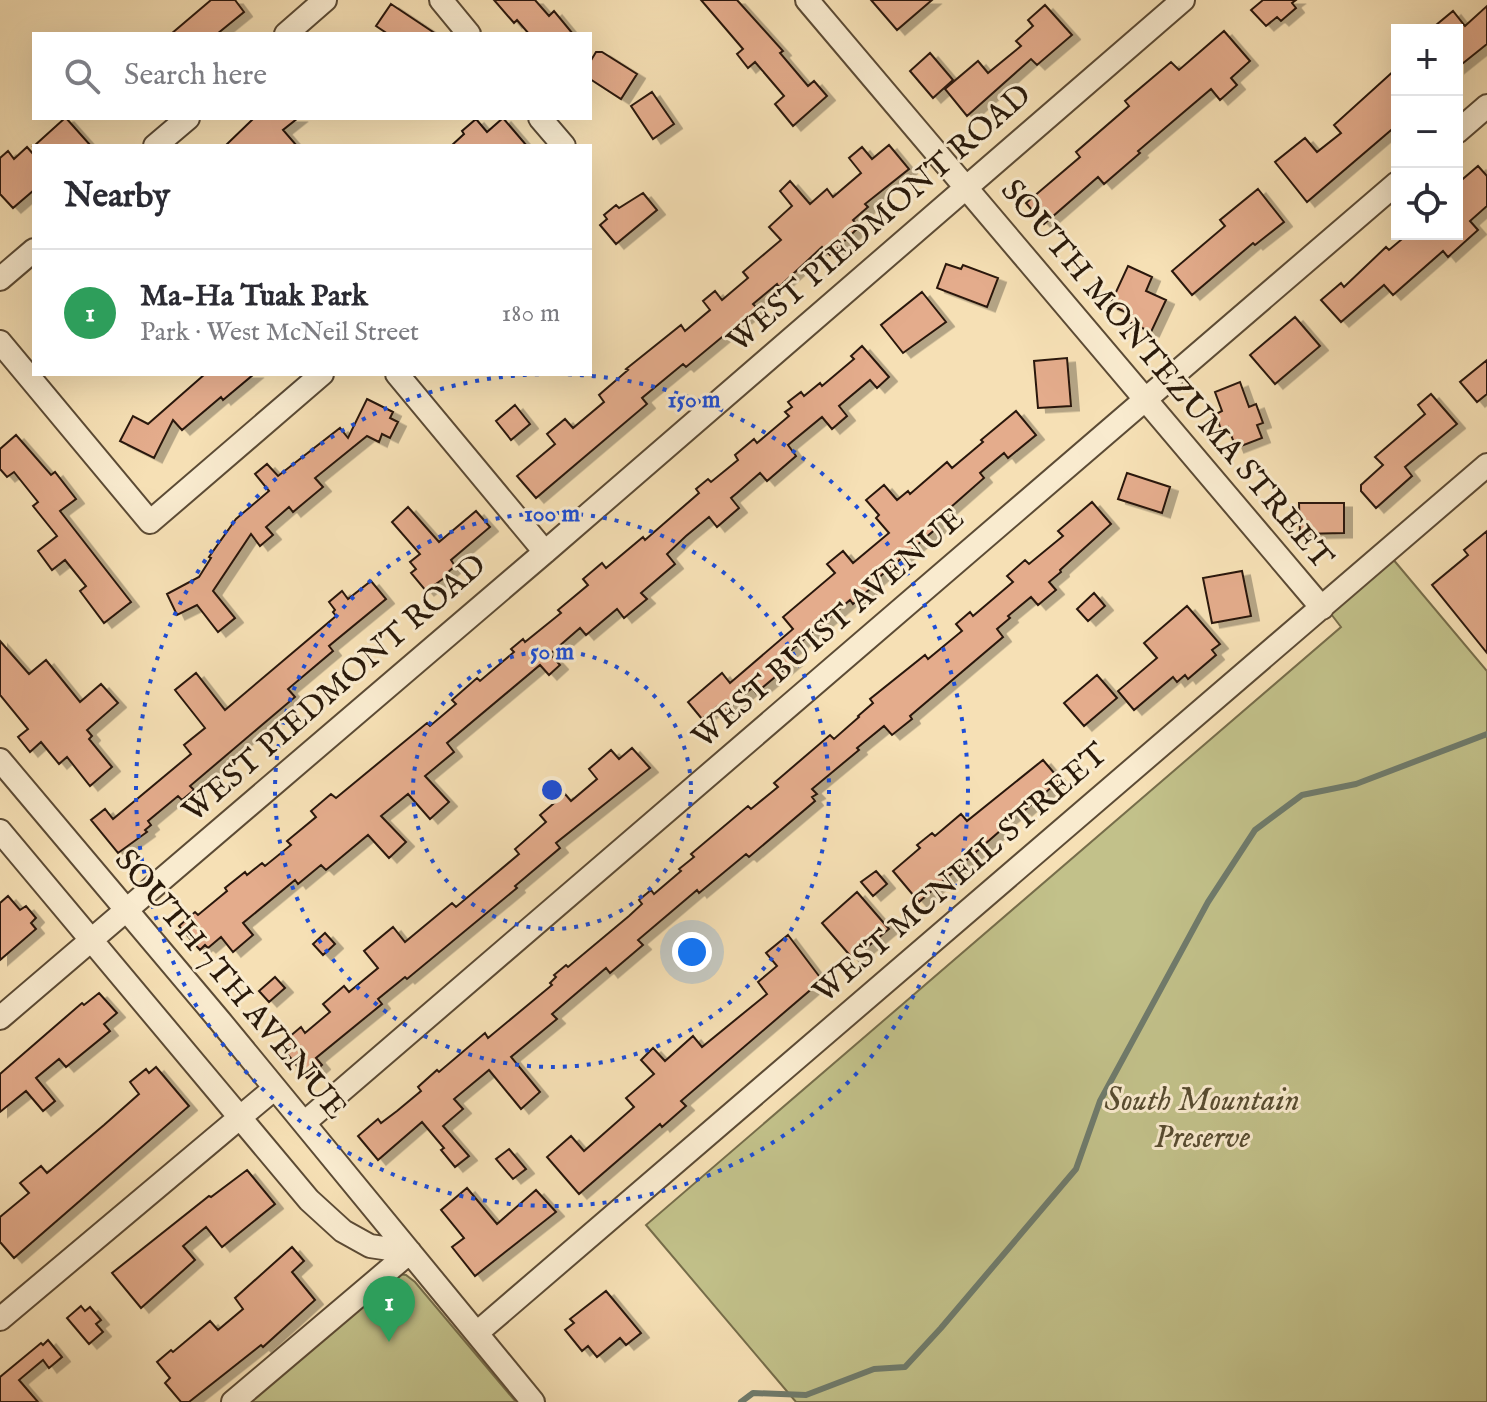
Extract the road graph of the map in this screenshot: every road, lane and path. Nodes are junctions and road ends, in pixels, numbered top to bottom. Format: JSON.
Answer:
{"nodes":[{"id":1,"x":325,"y":0,"type":"edge"},
{"id":2,"x":441,"y":0,"type":"edge"},
{"id":3,"x":807,"y":0,"type":"edge"},
{"id":4,"x":1183,"y":0,"type":"edge"},
{"id":5,"x":288,"y":32,"type":"edge"},
{"id":6,"x":467,"y":32,"type":"edge"},
{"id":7,"x":1487,"y":106,"type":"edge"},
{"id":8,"x":186,"y":120,"type":"edge"},
{"id":9,"x":542,"y":120,"type":"edge"},
{"id":10,"x":1463,"y":127,"type":"edge"},
{"id":11,"x":157,"y":144,"type":"edge"},
{"id":12,"x":562,"y":144,"type":"edge"},
{"id":13,"x":966,"y":187,"type":"junction"},
{"id":14,"x":1391,"y":188,"type":"edge"},
{"id":15,"x":32,"y":252,"type":"edge"},
{"id":16,"x":0,"y":279,"type":"edge"},
{"id":17,"x":0,"y":342,"type":"edge"},
{"id":18,"x":320,"y":376,"type":"edge"},
{"id":19,"x":399,"y":376,"type":"edge"},
{"id":20,"x":1146,"y":399,"type":"junction"},
{"id":21,"x":1486,"y":467,"type":"edge"},
{"id":22,"x":545,"y":552,"type":"junction"},
{"id":23,"x":1322,"y":608,"type":"junction"},
{"id":24,"x":0,"y":760,"type":"edge"},
{"id":25,"x":0,"y":831,"type":"edge"},
{"id":26,"x":126,"y":910,"type":"junction"},
{"id":27,"x":93,"y":940,"type":"junction"},
{"id":28,"x":0,"y":1018,"type":"edge"},
{"id":29,"x":275,"y":1088,"type":"junction"},
{"id":30,"x":240,"y":1116,"type":"junction"},
{"id":31,"x":304,"y":1123,"type":"junction"},
{"id":32,"x":410,"y":1252,"type":"junction"},
{"id":33,"x":0,"y":1319,"type":"edge"},
{"id":34,"x":478,"y":1332,"type":"junction"},
{"id":35,"x":233,"y":1402,"type":"edge"},
{"id":36,"x":533,"y":1402,"type":"edge"}],
"edges":[{"from":1,"to":5,"type":"street"},
{"from":2,"to":6,"type":"street"},
{"from":3,"to":13,"type":"street","name":"SOUTH MONTEZUMA STREET"},
{"from":4,"to":13,"type":"street","name":"WEST PIEDMONT ROAD"},
{"from":7,"to":10,"type":"street"},
{"from":8,"to":11,"type":"street"},
{"from":9,"to":12,"type":"street"},
{"from":13,"to":20,"type":"street","name":"SOUTH MONTEZUMA STREET"},
{"from":13,"to":22,"type":"street","name":"WEST PIEDMONT ROAD"},
{"from":14,"to":20,"type":"street","name":"WEST BUIST AVENUE"},
{"from":15,"to":16,"type":"street"},
{"from":17,"to":18,"type":"street"},
{"from":19,"to":22,"type":"street"},
{"from":20,"to":23,"type":"street","name":"SOUTH MONTEZUMA STREET"},
{"from":20,"to":31,"type":"street","name":"WEST BUIST AVENUE"},
{"from":21,"to":23,"type":"street","name":"WEST MCNEIL STREET"},
{"from":22,"to":26,"type":"street","name":"WEST PIEDMONT ROAD"},
{"from":23,"to":34,"type":"street","name":"WEST MCNEIL STREET"},
{"from":24,"to":26,"type":"street","name":"SOUTH 7TH AVENUE"},
{"from":25,"to":27,"type":"street"},
{"from":26,"to":27,"type":"street","name":"WEST PIEDMONT ROAD"},
{"from":26,"to":29,"type":"street","name":"SOUTH 7TH AVENUE"},
{"from":27,"to":28,"type":"street","name":"WEST PIEDMONT ROAD"},
{"from":27,"to":30,"type":"street"},
{"from":29,"to":30,"type":"street"},
{"from":29,"to":31,"type":"street","name":"SOUTH 7TH AVENUE"},
{"from":30,"to":32,"type":"street"},
{"from":30,"to":33,"type":"street"},
{"from":31,"to":32,"type":"street","name":"SOUTH 7TH AVENUE"},
{"from":32,"to":34,"type":"street","name":"SOUTH 7TH AVENUE"},
{"from":32,"to":35,"type":"street"},
{"from":34,"to":36,"type":"street","name":"SOUTH 7TH AVENUE"}]}
